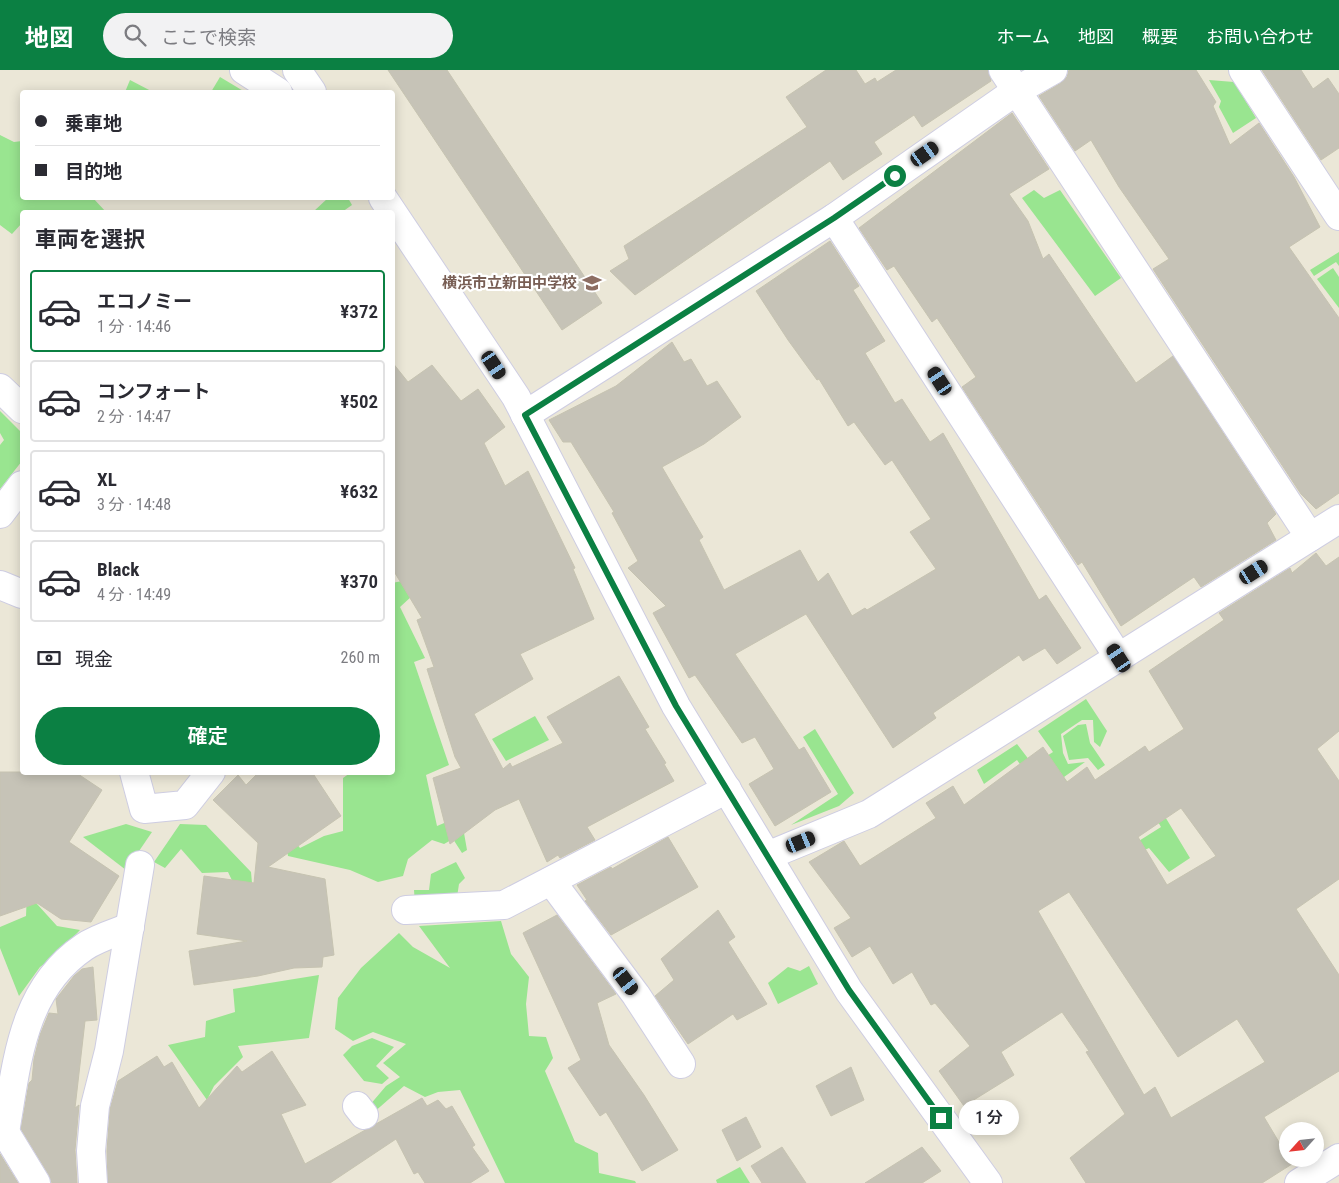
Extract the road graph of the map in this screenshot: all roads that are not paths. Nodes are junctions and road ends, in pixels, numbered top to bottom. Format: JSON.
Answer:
{"nodes":[{"id":1,"x":244,"y":70,"type":"edge"},
{"id":2,"x":298,"y":70,"type":"edge"},
{"id":3,"x":1053,"y":70,"type":"edge"},
{"id":4,"x":1243,"y":70,"type":"edge"},
{"id":5,"x":1010,"y":81,"type":"edge"},
{"id":6,"x":275,"y":90,"type":"edge"},
{"id":7,"x":311,"y":90,"type":"edge"},
{"id":8,"x":395,"y":216,"type":"edge"},
{"id":9,"x":1339,"y":216,"type":"edge"},
{"id":10,"x":834,"y":218,"type":"junction"},
{"id":11,"x":0,"y":388,"type":"edge"},
{"id":12,"x":20,"y":407,"type":"edge"},
{"id":13,"x":525,"y":415,"type":"junction"},
{"id":14,"x":20,"y":487,"type":"edge"},
{"id":15,"x":0,"y":514,"type":"edge"},
{"id":16,"x":1339,"y":519,"type":"edge"},
{"id":17,"x":1310,"y":537,"type":"junction"},
{"id":18,"x":0,"y":586,"type":"edge"},
{"id":19,"x":20,"y":593,"type":"edge"},
{"id":20,"x":1119,"y":658,"type":"junction"},
{"id":21,"x":135,"y":775,"type":"edge"},
{"id":22,"x":209,"y":775,"type":"edge"},
{"id":23,"x":727,"y":789,"type":"junction"},
{"id":24,"x":767,"y":856,"type":"junction"},
{"id":25,"x":140,"y":866,"type":"dead end"},
{"id":26,"x":551,"y":881,"type":"junction"},
{"id":27,"x":406,"y":910,"type":"dead end"},
{"id":28,"x":130,"y":927,"type":"junction"},
{"id":29,"x":681,"y":1064,"type":"dead end"},
{"id":30,"x":3,"y":1135,"type":"edge"},
{"id":31,"x":1339,"y":1158,"type":"edge"},
{"id":32,"x":36,"y":1183,"type":"edge"},
{"id":33,"x":93,"y":1183,"type":"edge"},
{"id":34,"x":988,"y":1183,"type":"edge"},
{"id":35,"x":1300,"y":1183,"type":"edge"}],
"edges":[{"from":1,"to":6,"type":"street"},
{"from":2,"to":7,"type":"street"},
{"from":3,"to":5,"type":"street"},
{"from":4,"to":9,"type":"street"},
{"from":5,"to":10,"type":"street"},
{"from":5,"to":17,"type":"street"},
{"from":8,"to":13,"type":"street"},
{"from":10,"to":13,"type":"street"},
{"from":10,"to":20,"type":"street"},
{"from":11,"to":12,"type":"street"},
{"from":13,"to":23,"type":"street"},
{"from":14,"to":15,"type":"street"},
{"from":16,"to":17,"type":"street"},
{"from":17,"to":20,"type":"street"},
{"from":18,"to":19,"type":"street"},
{"from":20,"to":24,"type":"street"},
{"from":21,"to":22,"type":"street"},
{"from":23,"to":24,"type":"street"},
{"from":23,"to":26,"type":"street"},
{"from":24,"to":34,"type":"street"},
{"from":25,"to":28,"type":"street"},
{"from":26,"to":27,"type":"street"},
{"from":26,"to":29,"type":"street"},
{"from":28,"to":30,"type":"street"},
{"from":28,"to":33,"type":"street"},
{"from":30,"to":32,"type":"street"},
{"from":31,"to":35,"type":"street"}]}
